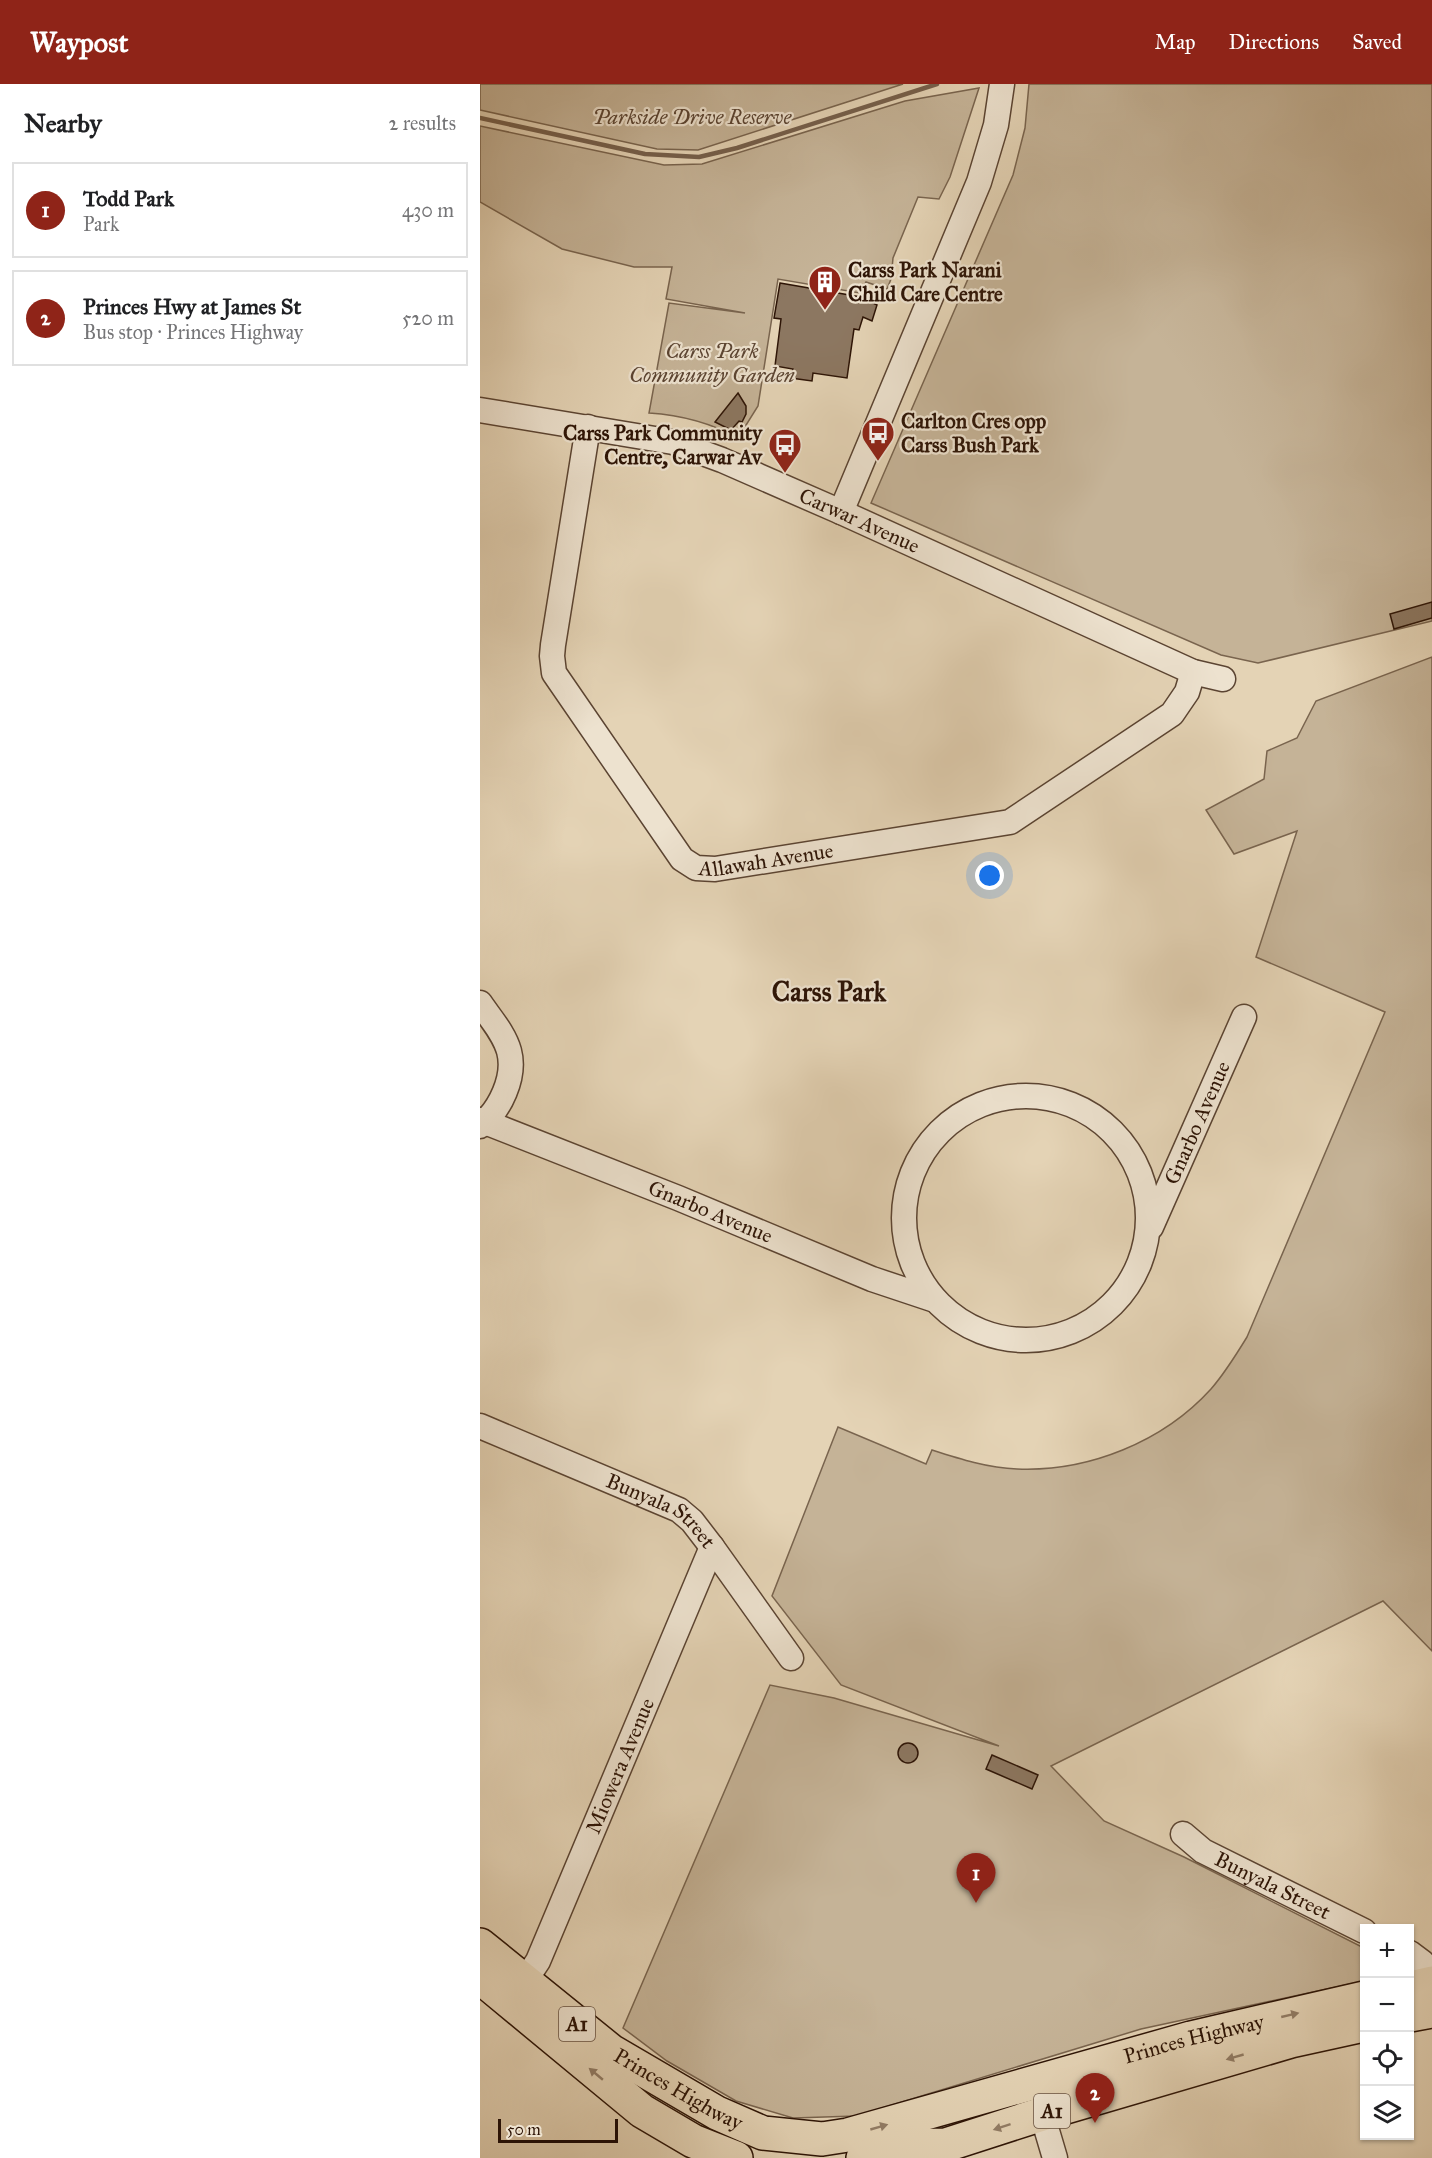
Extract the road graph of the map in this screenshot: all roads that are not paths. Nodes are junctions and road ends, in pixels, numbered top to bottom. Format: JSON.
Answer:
{"nodes":[{"id":1,"x":1002,"y":85,"type":"edge"},
{"id":2,"x":480,"y":410,"type":"edge"},
{"id":3,"x":588,"y":427,"type":"junction"},
{"id":4,"x":841,"y":512,"type":"junction"},
{"id":5,"x":1193,"y":672,"type":"junction"},
{"id":6,"x":1223,"y":679,"type":"dead end"},
{"id":7,"x":480,"y":1003,"type":"edge"},
{"id":8,"x":1244,"y":1017,"type":"dead end"},
{"id":9,"x":481,"y":1123,"type":"edge"},
{"id":10,"x":1150,"y":1229,"type":"junction"},
{"id":11,"x":935,"y":1300,"type":"junction"},
{"id":12,"x":480,"y":1426,"type":"edge"},
{"id":13,"x":712,"y":1547,"type":"junction"},
{"id":14,"x":791,"y":1658,"type":"dead end"},
{"id":15,"x":1184,"y":1834,"type":"dead end"},
{"id":16,"x":1360,"y":1929,"type":"edge"},
{"id":17,"x":480,"y":1945,"type":"edge"},
{"id":18,"x":1414,"y":1956,"type":"edge"},
{"id":19,"x":480,"y":1977,"type":"edge"},
{"id":20,"x":524,"y":1982,"type":"junction"},
{"id":21,"x":1427,"y":1993,"type":"edge"},
{"id":22,"x":1360,"y":1999,"type":"edge"},
{"id":23,"x":1414,"y":2010,"type":"edge"},
{"id":24,"x":1360,"y":2026,"type":"edge"},
{"id":25,"x":642,"y":2111,"type":"junction"},
{"id":26,"x":1042,"y":2114,"type":"junction"},
{"id":27,"x":822,"y":2139,"type":"junction"},
{"id":28,"x":767,"y":2145,"type":"edge"},
{"id":29,"x":937,"y":2152,"type":"edge"},
{"id":30,"x":681,"y":2158,"type":"edge"},
{"id":31,"x":736,"y":2158,"type":"edge"},
{"id":32,"x":786,"y":2158,"type":"edge"},
{"id":33,"x":863,"y":2158,"type":"edge"},
{"id":34,"x":1055,"y":2158,"type":"edge"}],
"edges":[{"from":1,"to":4,"type":"street"},
{"from":2,"to":3,"type":"street","name":"Carwar Avenue"},
{"from":3,"to":4,"type":"street","name":"Carwar Avenue"},
{"from":3,"to":5,"type":"street","name":"Allawah Avenue"},
{"from":4,"to":5,"type":"street","name":"Carwar Avenue"},
{"from":5,"to":6,"type":"street","name":"Carwar Avenue"},
{"from":7,"to":9,"type":"street"},
{"from":8,"to":10,"type":"street","name":"Gnarbo Avenue"},
{"from":9,"to":11,"type":"street","name":"Gnarbo Avenue"},
{"from":10,"to":11,"type":"street","name":"Gnarbo Avenue"},
{"from":10,"to":11,"type":"street","name":"Gnarbo Avenue"},
{"from":12,"to":13,"type":"street","name":"Bunyala Street"},
{"from":13,"to":14,"type":"street","name":"Bunyala Street"},
{"from":13,"to":20,"type":"street","name":"Miowera Avenue"},
{"from":15,"to":16,"type":"street","name":"Bunyala Street"},
{"from":17,"to":20,"type":"highway","name":"Princes Highway","number":"A1"},
{"from":18,"to":21,"type":"street"},
{"from":25,"to":19,"type":"highway","name":"Princes Highway","number":"A1","one_way":true},
{"from":20,"to":28,"type":"highway","name":"Princes Highway","number":"A1"},
{"from":21,"to":23,"type":"highway"},
{"from":27,"to":22,"type":"highway","name":"Princes Highway","number":"A1","one_way":true},
{"from":24,"to":26,"type":"highway","name":"Princes Highway","number":"A1","one_way":true},
{"from":25,"to":30,"type":"highway"},
{"from":25,"to":31,"type":"highway","name":"Princes Highway","number":"A1"},
{"from":26,"to":29,"type":"highway","name":"Princes Highway","number":"A1","one_way":true},
{"from":26,"to":34,"type":"street"},
{"from":27,"to":28,"type":"highway","name":"Princes Highway","number":"A1"},
{"from":27,"to":32,"type":"highway"},
{"from":29,"to":33,"type":"highway","name":"Princes Highway","number":"A1"}]}
